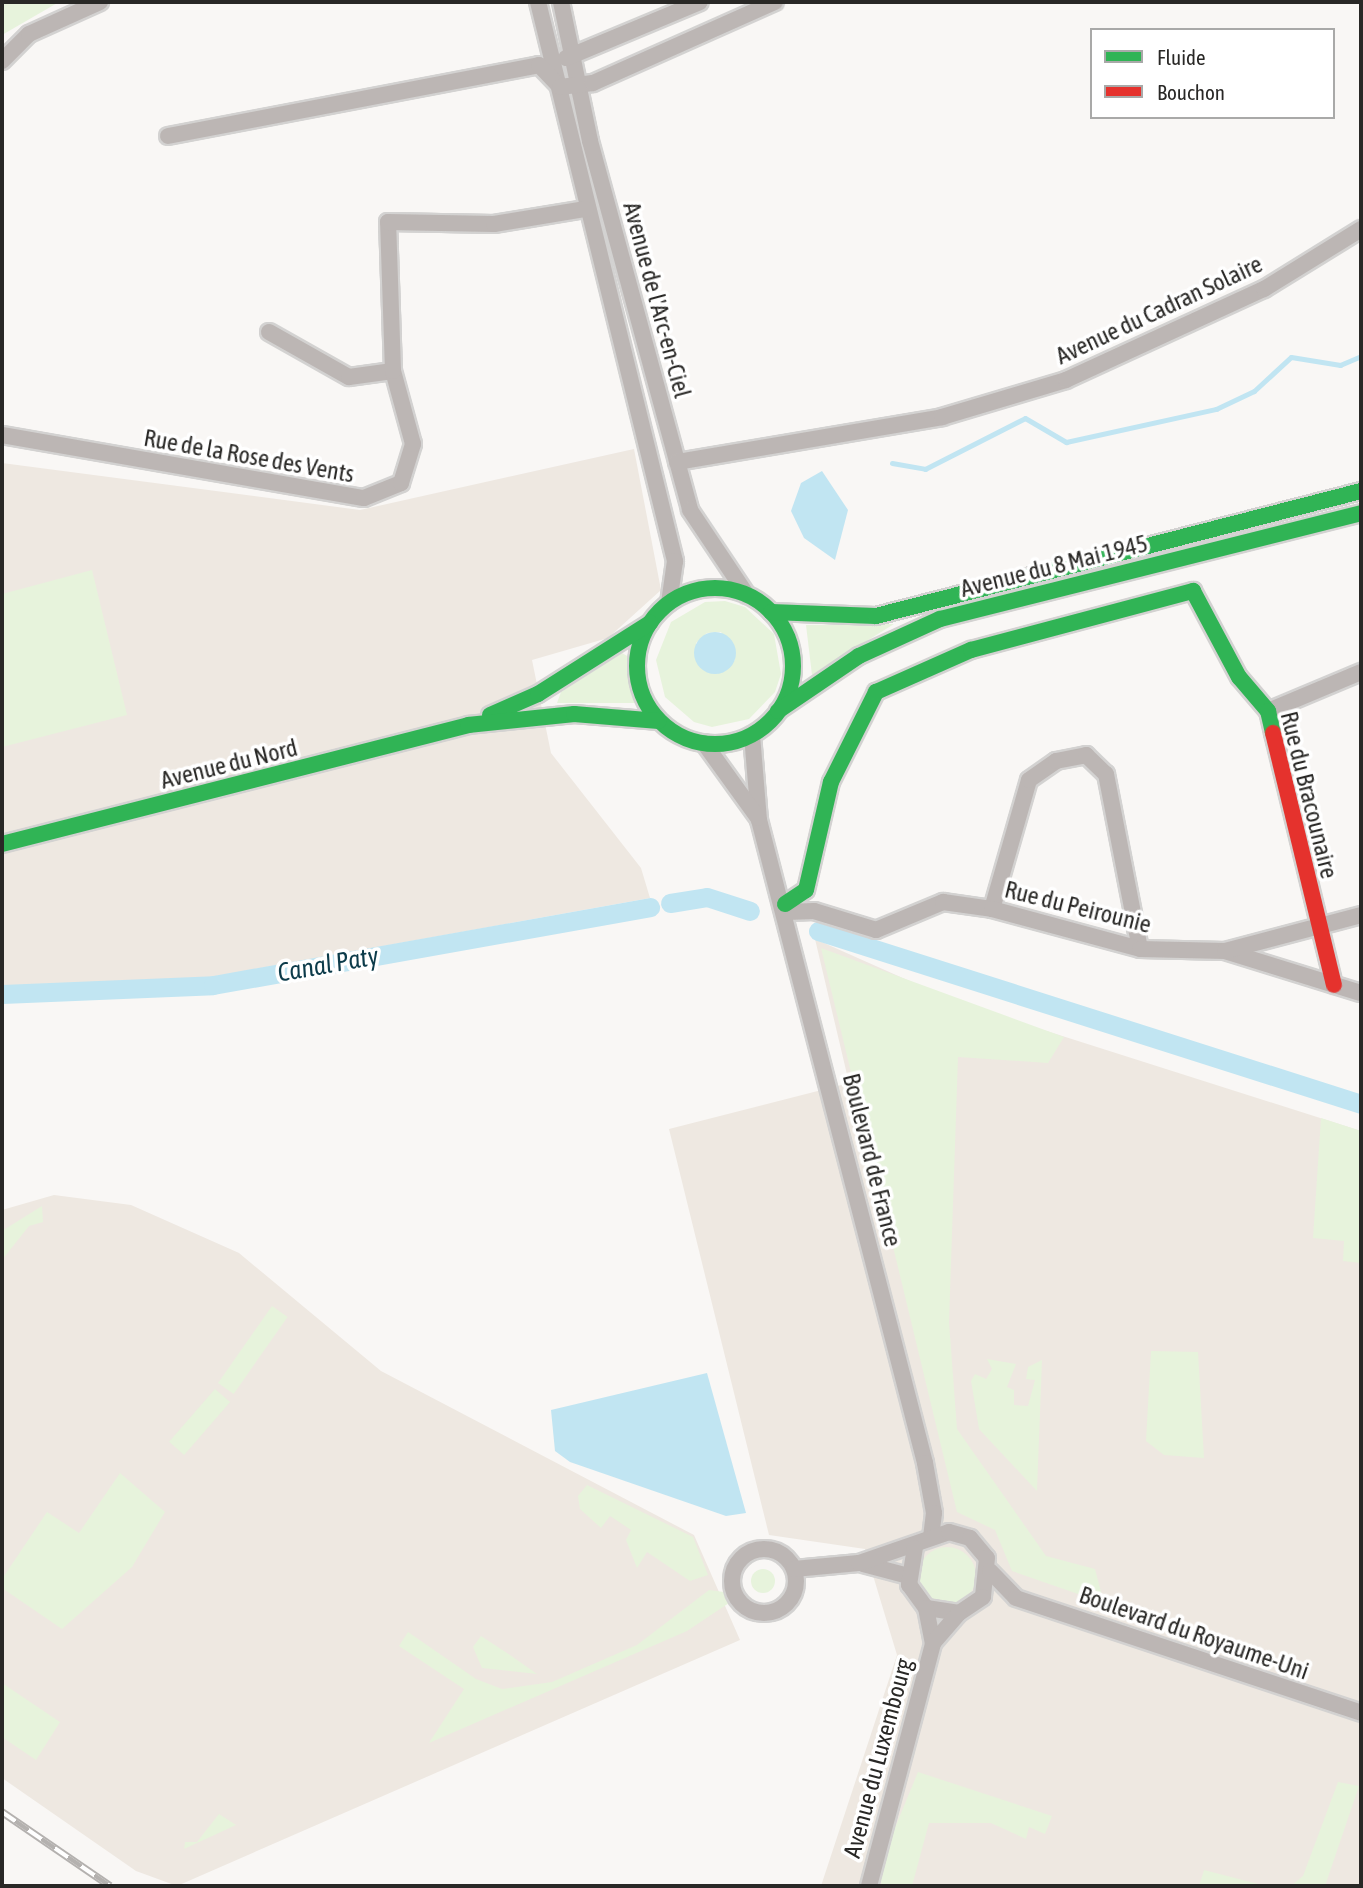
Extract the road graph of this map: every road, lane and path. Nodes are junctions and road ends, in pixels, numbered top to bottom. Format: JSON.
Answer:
{"nodes":[{"id":1,"x":100,"y":2,"type":"edge"},
{"id":2,"x":538,"y":2,"type":"edge"},
{"id":3,"x":561,"y":2,"type":"edge"},
{"id":4,"x":700,"y":2,"type":"edge"},
{"id":5,"x":775,"y":2,"type":"edge"},
{"id":6,"x":573,"y":57,"type":"junction"},
{"id":7,"x":2,"y":61,"type":"edge"},
{"id":8,"x":553,"y":61,"type":"junction"},
{"id":9,"x":586,"y":84,"type":"junction"},
{"id":10,"x":560,"y":87,"type":"junction"},
{"id":11,"x":168,"y":136,"type":"dead end"},
{"id":12,"x":586,"y":209,"type":"junction"},
{"id":13,"x":1361,"y":229,"type":"edge"},
{"id":14,"x":269,"y":332,"type":"dead end"},
{"id":15,"x":393,"y":371,"type":"junction"},
{"id":16,"x":2,"y":435,"type":"edge"},
{"id":17,"x":677,"y":462,"type":"junction"},
{"id":18,"x":1361,"y":491,"type":"edge"},
{"id":19,"x":1361,"y":513,"type":"edge"},
{"id":20,"x":747,"y":595,"type":"junction"},
{"id":21,"x":669,"y":603,"type":"junction"},
{"id":22,"x":771,"y":612,"type":"junction"},
{"id":23,"x":650,"y":623,"type":"junction"},
{"id":24,"x":1361,"y":672,"type":"edge"},
{"id":25,"x":778,"y":711,"type":"junction"},
{"id":26,"x":1268,"y":711,"type":"junction"},
{"id":27,"x":659,"y":720,"type":"junction"},
{"id":28,"x":468,"y":725,"type":"junction"},
{"id":29,"x":752,"y":735,"type":"junction"},
{"id":30,"x":704,"y":743,"type":"junction"},
{"id":31,"x":760,"y":820,"type":"junction"},
{"id":32,"x":2,"y":844,"type":"edge"},
{"id":33,"x":786,"y":908,"type":"junction"},
{"id":34,"x":992,"y":909,"type":"junction"},
{"id":35,"x":1361,"y":915,"type":"edge"},
{"id":36,"x":1318,"y":922,"type":"junction"},
{"id":37,"x":1140,"y":949,"type":"junction"},
{"id":38,"x":1225,"y":951,"type":"junction"},
{"id":39,"x":1334,"y":985,"type":"junction"},
{"id":40,"x":1361,"y":993,"type":"edge"},
{"id":41,"x":934,"y":1513,"type":"junction"},
{"id":42,"x":956,"y":1533,"type":"junction"},
{"id":43,"x":931,"y":1536,"type":"junction"},
{"id":44,"x":915,"y":1548,"type":"junction"},
{"id":45,"x":859,"y":1563,"type":"junction"},
{"id":46,"x":794,"y":1569,"type":"junction"},
{"id":47,"x":990,"y":1571,"type":"junction"},
{"id":48,"x":908,"y":1576,"type":"junction"},
{"id":49,"x":1012,"y":1595,"type":"junction"},
{"id":50,"x":978,"y":1603,"type":"junction"},
{"id":51,"x":926,"y":1608,"type":"junction"},
{"id":52,"x":959,"y":1613,"type":"junction"},
{"id":53,"x":933,"y":1643,"type":"junction"},
{"id":54,"x":1361,"y":1713,"type":"edge"},
{"id":55,"x":869,"y":1886,"type":"edge"}],
"edges":[{"from":1,"to":7,"type":"street"},
{"from":2,"to":8,"type":"street","name":"Avenue de l'Arc-en-Ciel"},
{"from":3,"to":6,"type":"street","name":"Avenue de l'Arc-en-Ciel"},
{"from":4,"to":6,"type":"street"},
{"from":5,"to":9,"type":"street"},
{"from":6,"to":8,"type":"street"},
{"from":6,"to":9,"type":"street","name":"Avenue de l'Arc-en-Ciel"},
{"from":8,"to":10,"type":"street","name":"Avenue de l'Arc-en-Ciel"},
{"from":9,"to":10,"type":"street"},
{"from":9,"to":17,"type":"street","name":"Avenue de l'Arc-en-Ciel"},
{"from":10,"to":11,"type":"street"},
{"from":10,"to":12,"type":"street","name":"Avenue de l'Arc-en-Ciel"},
{"from":12,"to":15,"type":"street","name":"Rue de la Rose des Vents"},
{"from":12,"to":21,"type":"street","name":"Avenue de l'Arc-en-Ciel"},
{"from":13,"to":17,"type":"street","name":"Avenue du Cadran Solaire"},
{"from":14,"to":15,"type":"street"},
{"from":15,"to":16,"type":"street","name":"Rue de la Rose des Vents"},
{"from":17,"to":20,"type":"street","name":"Avenue de l'Arc-en-Ciel"},
{"from":18,"to":22,"type":"main road","name":"Avenue du 8 Mai 1945"},
{"from":19,"to":25,"type":"main road","name":"Avenue du 8 Mai 1945"},
{"from":20,"to":21,"type":"main road"},
{"from":20,"to":22,"type":"main road"},
{"from":21,"to":23,"type":"main road"},
{"from":22,"to":25,"type":"main road"},
{"from":23,"to":27,"type":"main road"},
{"from":23,"to":28,"type":"main road","name":"Avenue du Nord"},
{"from":24,"to":26,"type":"street"},
{"from":25,"to":29,"type":"main road"},
{"from":26,"to":33,"type":"main road","name":"Rue du Bracounaire"},
{"from":26,"to":36,"type":"main road","name":"Rue du Bracounaire"},
{"from":27,"to":28,"type":"main road","name":"Avenue du Nord"},
{"from":27,"to":30,"type":"main road"},
{"from":28,"to":32,"type":"main road","name":"Avenue du Nord"},
{"from":29,"to":30,"type":"main road"},
{"from":29,"to":31,"type":"street","name":"Boulevard de France"},
{"from":30,"to":31,"type":"street","name":"Boulevard de France"},
{"from":31,"to":33,"type":"street","name":"Boulevard de France"},
{"from":33,"to":34,"type":"street","name":"Rue du Peirounie"},
{"from":33,"to":41,"type":"street","name":"Boulevard de France"},
{"from":34,"to":37,"type":"street","name":"Rue du Peirounie"},
{"from":34,"to":37,"type":"street"},
{"from":35,"to":36,"type":"street"},
{"from":36,"to":38,"type":"street"},
{"from":36,"to":39,"type":"main road","name":"Rue du Bracounaire"},
{"from":37,"to":38,"type":"street","name":"Rue du Peirounie"},
{"from":38,"to":39,"type":"street","name":"Rue du Peirounie"},
{"from":39,"to":40,"type":"street","name":"Rue du Peirounie"},
{"from":41,"to":42,"type":"street"},
{"from":41,"to":43,"type":"street","name":"Boulevard de France"},
{"from":42,"to":43,"type":"street"},
{"from":42,"to":47,"type":"street"},
{"from":43,"to":44,"type":"street"},
{"from":44,"to":45,"type":"street"},
{"from":44,"to":48,"type":"street"},
{"from":45,"to":46,"type":"street"},
{"from":45,"to":48,"type":"street"},
{"from":46,"to":46,"type":"street"},
{"from":47,"to":49,"type":"street","name":"Boulevard du Royaume-Uni"},
{"from":47,"to":50,"type":"street"},
{"from":48,"to":51,"type":"street"},
{"from":49,"to":50,"type":"street"},
{"from":49,"to":54,"type":"street","name":"Boulevard du Royaume-Uni"},
{"from":50,"to":52,"type":"street"},
{"from":51,"to":52,"type":"street"},
{"from":51,"to":53,"type":"street","name":"Avenue du Luxembourg"},
{"from":52,"to":53,"type":"street","name":"Avenue du Luxembourg"},
{"from":53,"to":55,"type":"street","name":"Avenue du Luxembourg"}]}
